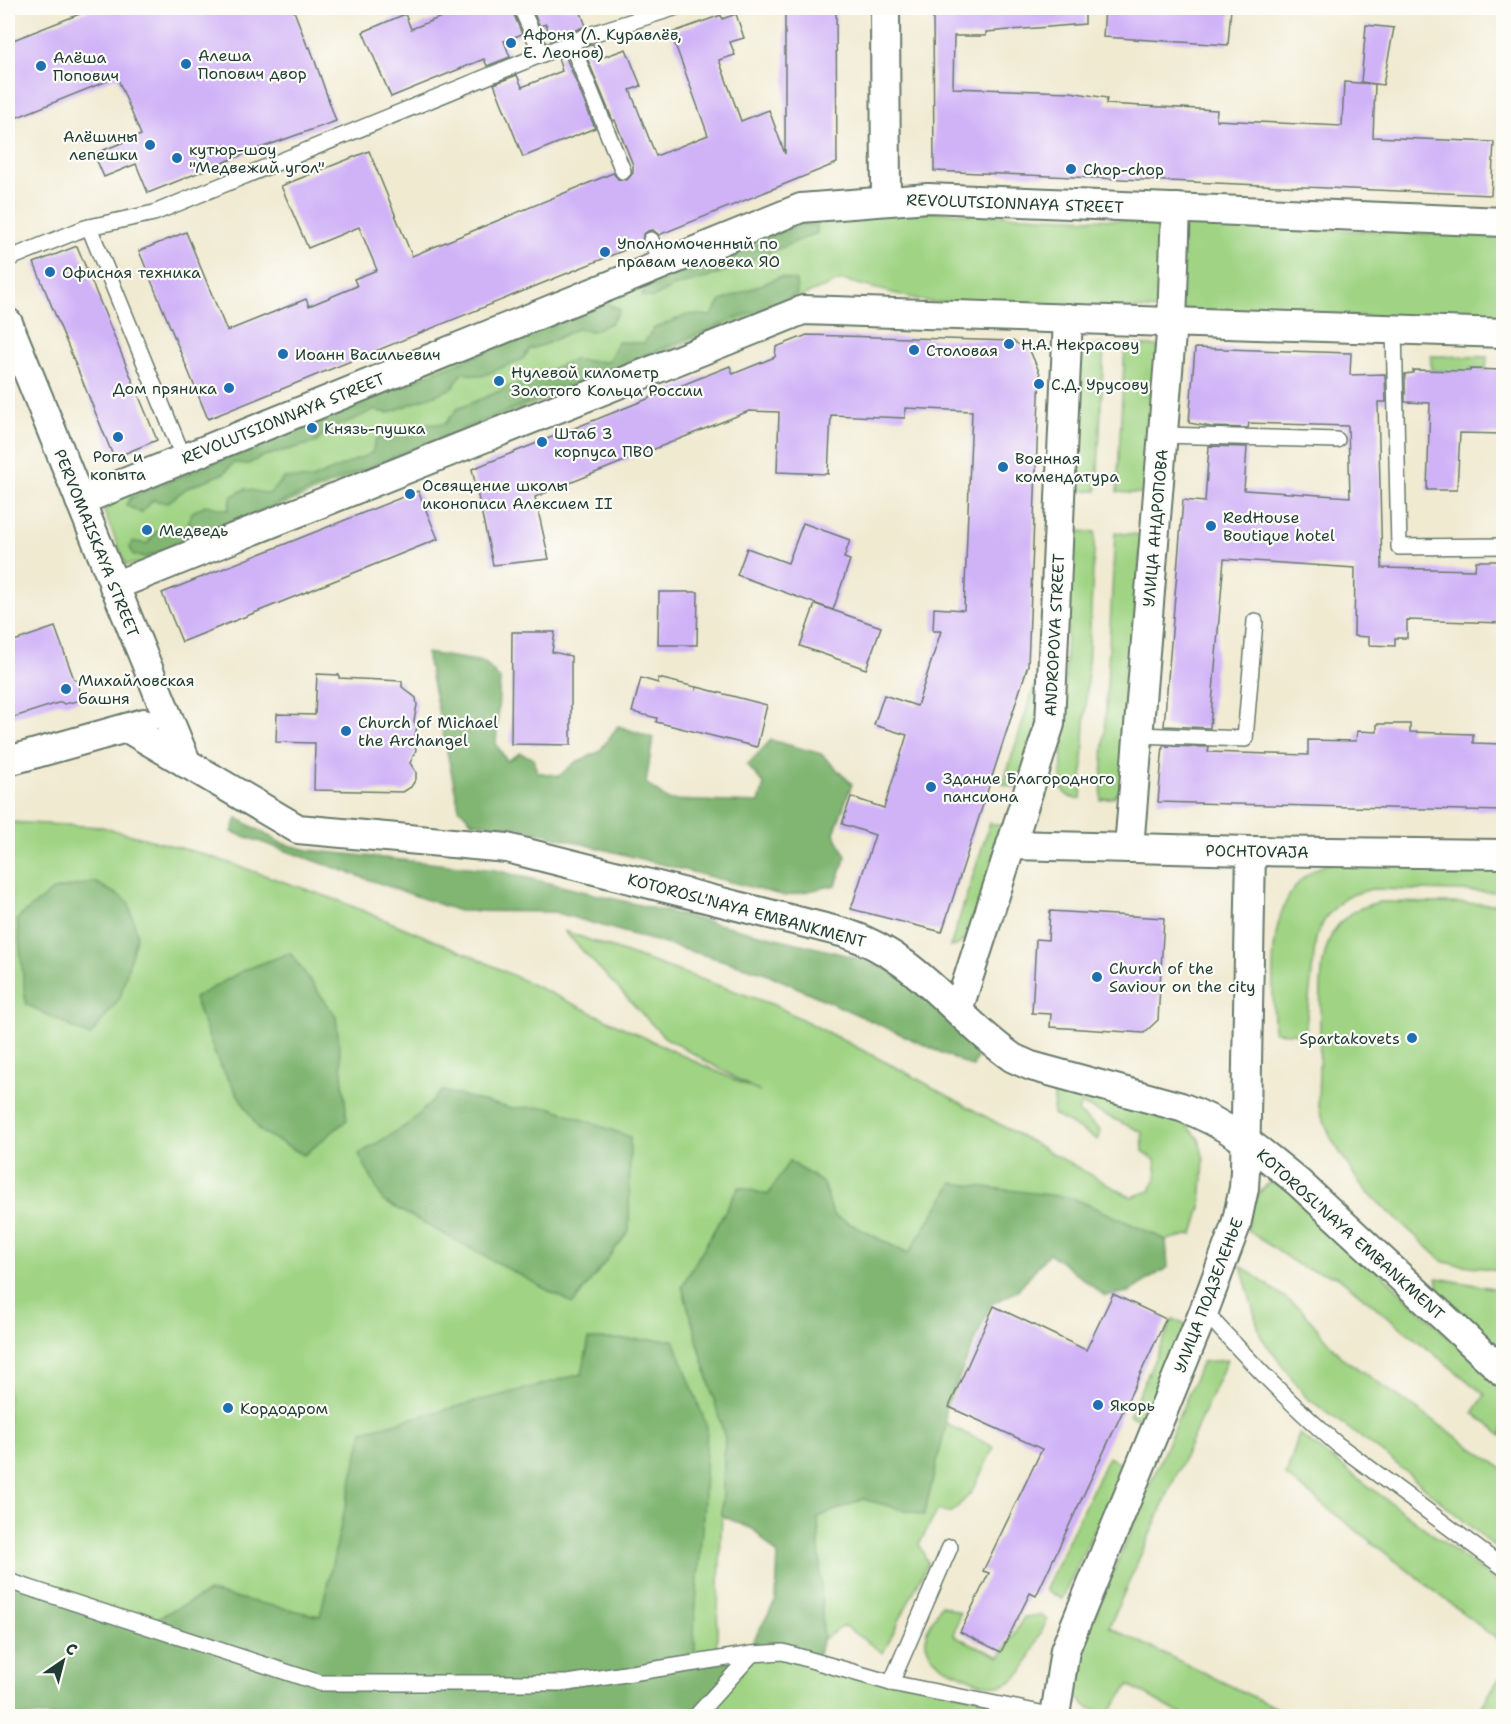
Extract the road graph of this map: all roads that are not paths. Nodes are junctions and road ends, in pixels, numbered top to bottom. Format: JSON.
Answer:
{"nodes":[{"id":1,"x":521,"y":8,"type":"edge"},
{"id":2,"x":674,"y":8,"type":"edge"},
{"id":3,"x":885,"y":8,"type":"edge"},
{"id":4,"x":571,"y":43,"type":"junction"},
{"id":5,"x":543,"y":54,"type":"junction"},
{"id":6,"x":622,"y":171,"type":"dead end"},
{"id":7,"x":886,"y":201,"type":"junction"},
{"id":8,"x":1176,"y":208,"type":"junction"},
{"id":9,"x":1503,"y":222,"type":"edge"},
{"id":10,"x":89,"y":227,"type":"junction"},
{"id":11,"x":8,"y":259,"type":"edge"},
{"id":12,"x":1068,"y":318,"type":"junction"},
{"id":13,"x":1172,"y":322,"type":"junction"},
{"id":14,"x":8,"y":323,"type":"edge"},
{"id":15,"x":1394,"y":329,"type":"junction"},
{"id":16,"x":1503,"y":333,"type":"edge"},
{"id":17,"x":1163,"y":435,"type":"junction"},
{"id":18,"x":1337,"y":440,"type":"dead end"},
{"id":19,"x":184,"y":459,"type":"junction"},
{"id":20,"x":80,"y":501,"type":"junction"},
{"id":21,"x":1503,"y":546,"type":"edge"},
{"id":22,"x":114,"y":586,"type":"junction"},
{"id":23,"x":1255,"y":621,"type":"dead end"},
{"id":24,"x":168,"y":716,"type":"junction"},
{"id":25,"x":127,"y":728,"type":"junction"},
{"id":26,"x":1138,"y":735,"type":"junction"},
{"id":27,"x":8,"y":761,"type":"edge"},
{"id":28,"x":187,"y":764,"type":"junction"},
{"id":29,"x":1011,"y":845,"type":"junction"},
{"id":30,"x":1129,"y":848,"type":"junction"},
{"id":31,"x":1251,"y":851,"type":"junction"},
{"id":32,"x":1503,"y":854,"type":"edge"},
{"id":33,"x":958,"y":1010,"type":"junction"},
{"id":34,"x":1245,"y":1140,"type":"junction"},
{"id":35,"x":1204,"y":1311,"type":"junction"},
{"id":36,"x":1503,"y":1373,"type":"edge"},
{"id":37,"x":950,"y":1547,"type":"dead end"},
{"id":38,"x":1503,"y":1568,"type":"edge"},
{"id":39,"x":8,"y":1581,"type":"edge"},
{"id":40,"x":752,"y":1654,"type":"junction"},
{"id":41,"x":891,"y":1683,"type":"junction"},
{"id":42,"x":696,"y":1716,"type":"edge"},
{"id":43,"x":1055,"y":1716,"type":"edge"}],
"edges":[{"from":1,"to":5,"type":"lane"},
{"from":2,"to":4,"type":"lane"},
{"from":3,"to":7,"type":"street"},
{"from":4,"to":5,"type":"lane"},
{"from":4,"to":6,"type":"lane"},
{"from":5,"to":10,"type":"lane"},
{"from":7,"to":8,"type":"street","name":"REVOLUTSIONNAYA STREET"},
{"from":7,"to":19,"type":"street","name":"REVOLUTSIONNAYA STREET"},
{"from":8,"to":9,"type":"street","name":"REVOLUTSIONNAYA STREET"},
{"from":8,"to":13,"type":"street","name":"УЛИЦА АНДРОПОВА"},
{"from":10,"to":11,"type":"lane"},
{"from":10,"to":19,"type":"lane"},
{"from":12,"to":13,"type":"street"},
{"from":12,"to":22,"type":"street"},
{"from":12,"to":29,"type":"street","name":"ANDROPOVA STREET"},
{"from":13,"to":15,"type":"street"},
{"from":13,"to":17,"type":"street","name":"УЛИЦА АНДРОПОВА"},
{"from":14,"to":20,"type":"street","name":"PERVOMAISKAYA STREET"},
{"from":15,"to":16,"type":"street"},
{"from":15,"to":21,"type":"lane"},
{"from":17,"to":18,"type":"lane"},
{"from":17,"to":26,"type":"street","name":"УЛИЦА АНДРОПОВА"},
{"from":19,"to":20,"type":"street","name":"REVOLUTSIONNAYA STREET"},
{"from":20,"to":22,"type":"street","name":"PERVOMAISKAYA STREET"},
{"from":22,"to":24,"type":"street","name":"PERVOMAISKAYA STREET"},
{"from":23,"to":26,"type":"lane"},
{"from":24,"to":25,"type":"street"},
{"from":24,"to":28,"type":"street","name":"PERVOMAISKAYA STREET"},
{"from":25,"to":27,"type":"street"},
{"from":25,"to":28,"type":"street","name":"KOTOROSL'NAYA EMBANKMENT"},
{"from":26,"to":30,"type":"street","name":"УЛИЦА АНДРОПОВА"},
{"from":28,"to":33,"type":"street","name":"KOTOROSL'NAYA EMBANKMENT"},
{"from":29,"to":30,"type":"street","name":"POCHTOVAJA"},
{"from":29,"to":33,"type":"street","name":"ANDROPOVA STREET"},
{"from":30,"to":31,"type":"street","name":"POCHTOVAJA"},
{"from":31,"to":32,"type":"street","name":"POCHTOVAJA"},
{"from":31,"to":34,"type":"street","name":"УЛИЦА ПОДЗЕЛЕНЬЕ"},
{"from":33,"to":34,"type":"street","name":"KOTOROSL'NAYA EMBANKMENT"},
{"from":34,"to":35,"type":"street","name":"УЛИЦА ПОДЗЕЛЕНЬЕ"},
{"from":34,"to":36,"type":"street","name":"KOTOROSL'NAYA EMBANKMENT"},
{"from":35,"to":38,"type":"lane"},
{"from":35,"to":43,"type":"street","name":"УЛИЦА ПОДЗЕЛЕНЬЕ"},
{"from":37,"to":41,"type":"lane"},
{"from":39,"to":40,"type":"lane"},
{"from":40,"to":41,"type":"lane"},
{"from":40,"to":42,"type":"lane"},
{"from":41,"to":43,"type":"lane"}]}
